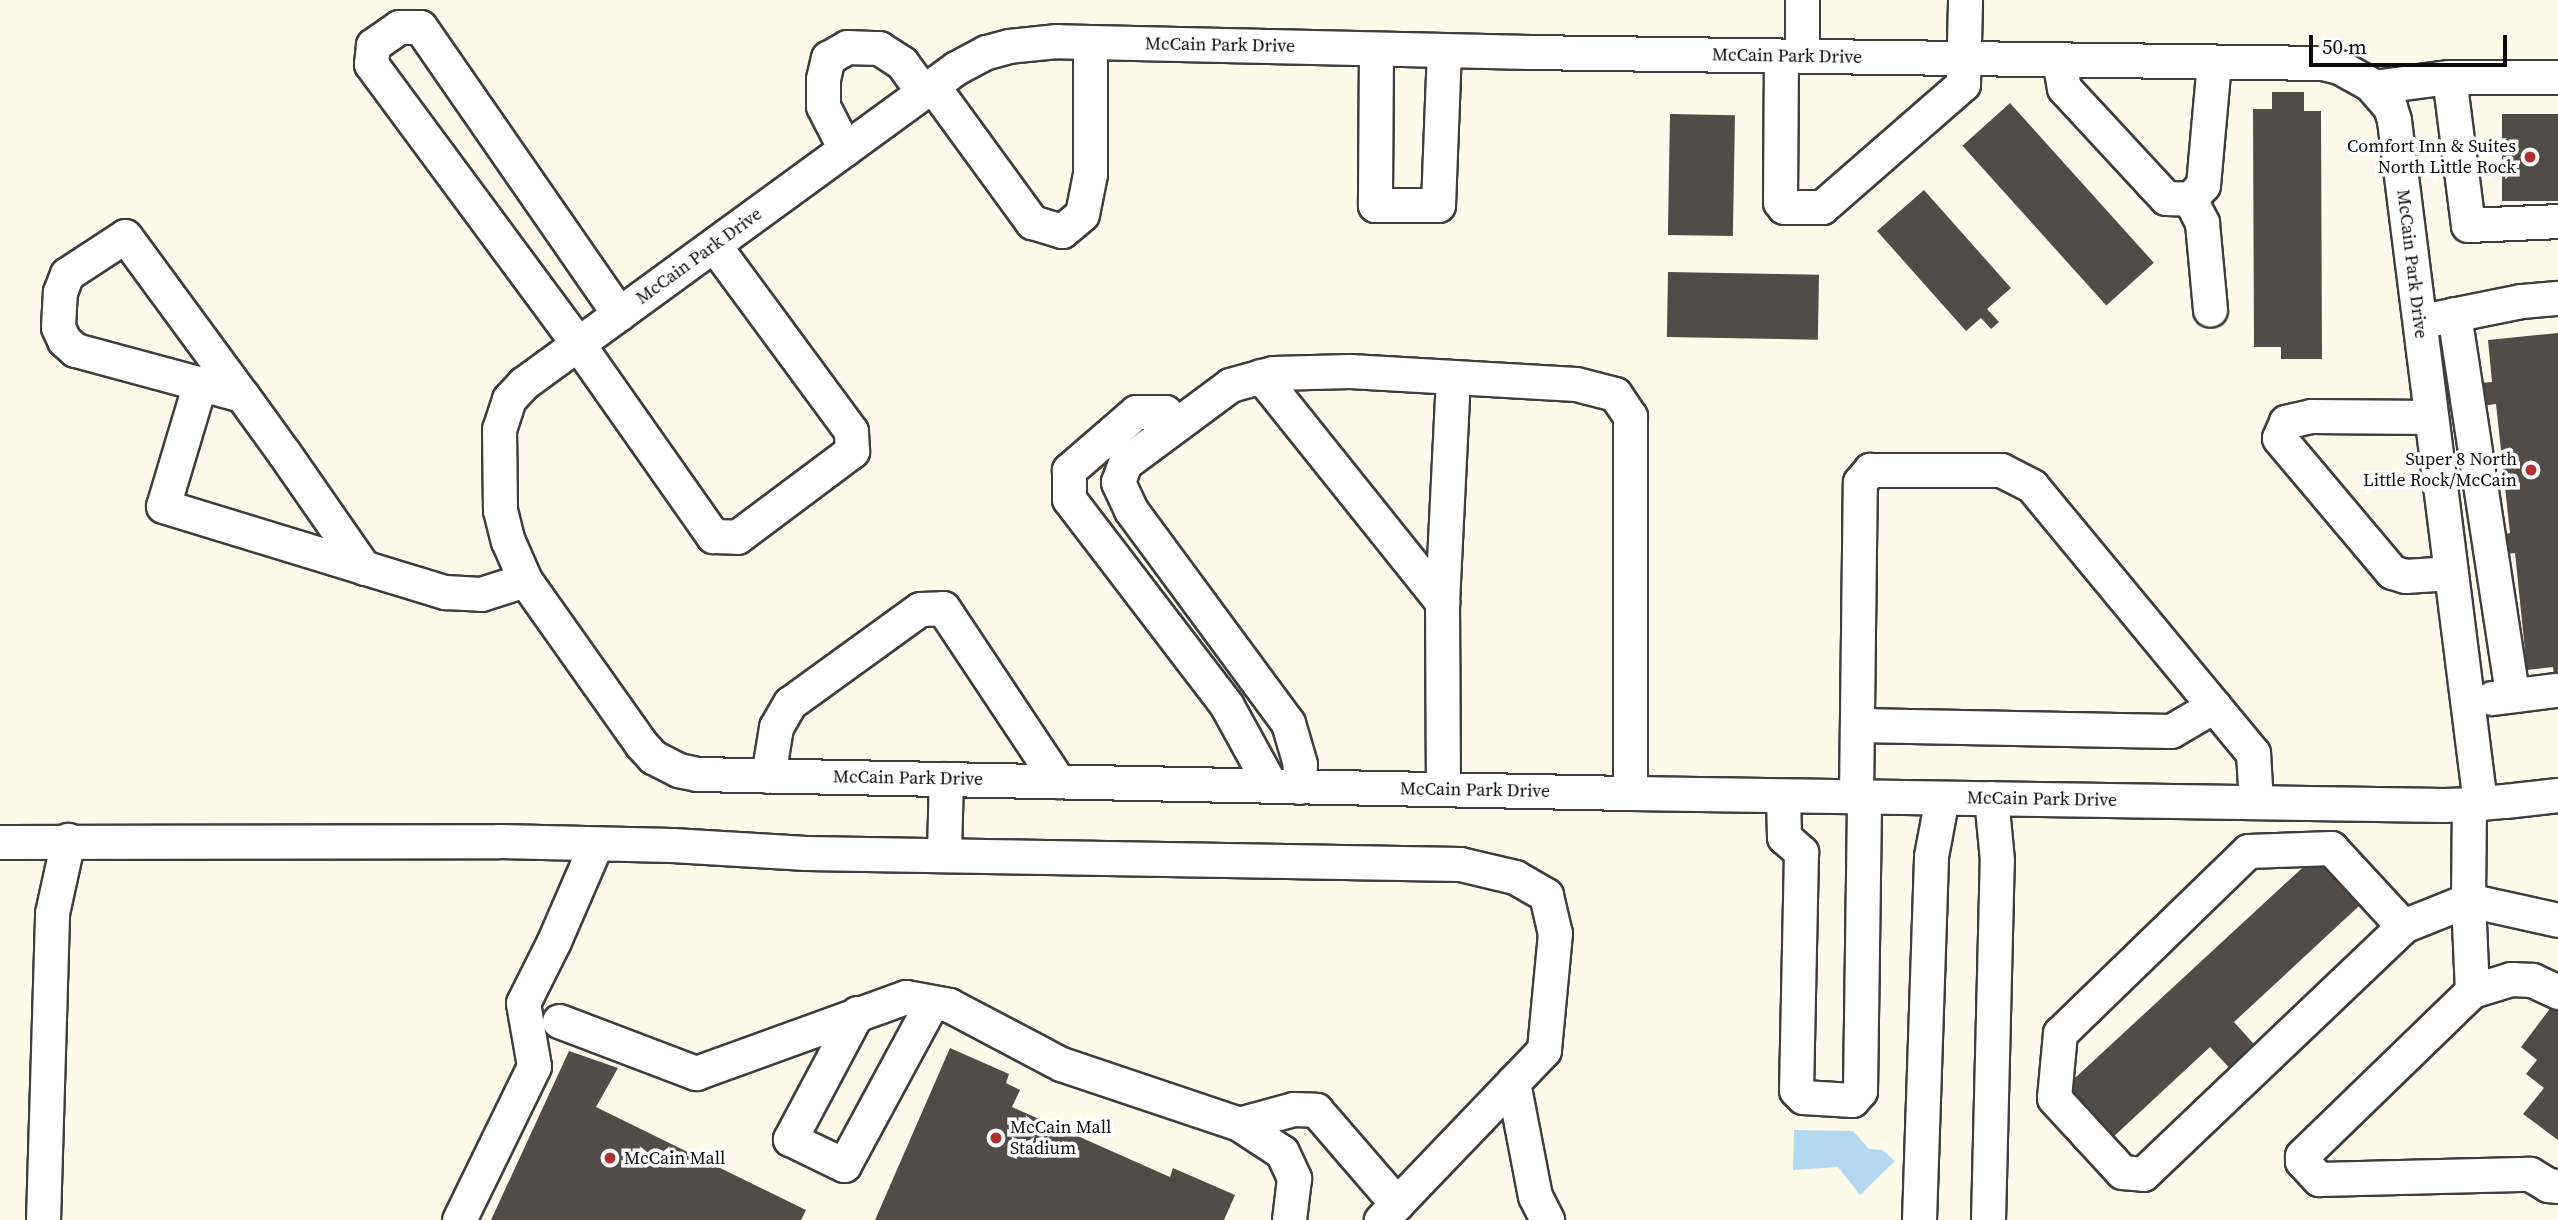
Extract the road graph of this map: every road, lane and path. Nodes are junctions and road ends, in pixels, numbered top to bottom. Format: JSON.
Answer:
{"nodes":[{"id":1,"x":1802,"y":0,"type":"edge"},
{"id":2,"x":1965,"y":0,"type":"edge"},
{"id":3,"x":1090,"y":42,"type":"junction"},
{"id":4,"x":1376,"y":49,"type":"junction"},
{"id":5,"x":1444,"y":50,"type":"junction"},
{"id":6,"x":1791,"y":56,"type":"junction"},
{"id":7,"x":1963,"y":59,"type":"junction"},
{"id":8,"x":2059,"y":60,"type":"junction"},
{"id":9,"x":2214,"y":62,"type":"junction"},
{"id":10,"x":2449,"y":77,"type":"junction"},
{"id":11,"x":2558,"y":77,"type":"edge"},
{"id":12,"x":2373,"y":87,"type":"junction"},
{"id":13,"x":928,"y":89,"type":"junction"},
{"id":14,"x":845,"y":149,"type":"junction"},
{"id":15,"x":2190,"y":199,"type":"junction"},
{"id":16,"x":2558,"y":221,"type":"edge"},
{"id":17,"x":714,"y":245,"type":"junction"},
{"id":18,"x":2558,"y":298,"type":"edge"},
{"id":19,"x":2210,"y":310,"type":"dead end"},
{"id":20,"x":619,"y":314,"type":"junction"},
{"id":21,"x":2454,"y":314,"type":"junction"},
{"id":22,"x":2419,"y":321,"type":"junction"},
{"id":23,"x":578,"y":344,"type":"junction"},
{"id":24,"x":1261,"y":376,"type":"junction"},
{"id":25,"x":1453,"y":377,"type":"junction"},
{"id":26,"x":200,"y":383,"type":"junction"},
{"id":27,"x":242,"y":395,"type":"junction"},
{"id":28,"x":2431,"y":417,"type":"junction"},
{"id":29,"x":1177,"y":424,"type":"junction"},
{"id":30,"x":364,"y":568,"type":"junction"},
{"id":31,"x":2451,"y":573,"type":"junction"},
{"id":32,"x":526,"y":580,"type":"junction"},
{"id":33,"x":1442,"y":602,"type":"junction"},
{"id":34,"x":2555,"y":690,"type":"dead end"},
{"id":35,"x":2512,"y":695,"type":"junction"},
{"id":36,"x":2467,"y":701,"type":"junction"},
{"id":37,"x":2214,"y":706,"type":"junction"},
{"id":38,"x":1858,"y":725,"type":"junction"},
{"id":39,"x":768,"y":776,"type":"junction"},
{"id":40,"x":946,"y":779,"type":"junction"},
{"id":41,"x":1058,"y":781,"type":"junction"},
{"id":42,"x":1285,"y":786,"type":"junction"},
{"id":43,"x":1443,"y":789,"type":"junction"},
{"id":44,"x":1630,"y":793,"type":"junction"},
{"id":45,"x":2558,"y":795,"type":"edge"},
{"id":46,"x":1783,"y":796,"type":"junction"},
{"id":47,"x":1860,"y":796,"type":"junction"},
{"id":48,"x":1942,"y":798,"type":"junction"},
{"id":49,"x":1991,"y":799,"type":"junction"},
{"id":50,"x":2256,"y":802,"type":"junction"},
{"id":51,"x":2475,"y":803,"type":"junction"},
{"id":52,"x":68,"y":840,"type":"junction"},
{"id":53,"x":0,"y":842,"type":"edge"},
{"id":54,"x":596,"y":844,"type":"junction"},
{"id":55,"x":944,"y":853,"type":"junction"},
{"id":56,"x":2468,"y":900,"type":"junction"},
{"id":57,"x":2558,"y":920,"type":"edge"},
{"id":58,"x":2403,"y":926,"type":"junction"},
{"id":59,"x":2472,"y":991,"type":"junction"},
{"id":60,"x":2558,"y":992,"type":"edge"},
{"id":61,"x":932,"y":1002,"type":"junction"},
{"id":62,"x":857,"y":1013,"type":"junction"},
{"id":63,"x":559,"y":1021,"type":"dead end"},
{"id":64,"x":1513,"y":1082,"type":"junction"},
{"id":65,"x":1239,"y":1124,"type":"junction"},
{"id":66,"x":2558,"y":1186,"type":"edge"},
{"id":67,"x":1389,"y":1212,"type":"edge"},
{"id":68,"x":43,"y":1220,"type":"edge"},
{"id":69,"x":459,"y":1220,"type":"edge"},
{"id":70,"x":1289,"y":1220,"type":"edge"},
{"id":71,"x":1547,"y":1220,"type":"edge"},
{"id":72,"x":1919,"y":1220,"type":"edge"},
{"id":73,"x":1988,"y":1220,"type":"edge"}],
"edges":[{"from":1,"to":6,"type":"street"},
{"from":2,"to":7,"type":"street"},
{"from":3,"to":4,"type":"street","name":"McCain Park Drive"},
{"from":3,"to":13,"type":"street","name":"McCain Park Drive"},
{"from":3,"to":13,"type":"street"},
{"from":4,"to":5,"type":"street","name":"McCain Park Drive"},
{"from":4,"to":5,"type":"street"},
{"from":5,"to":6,"type":"street","name":"McCain Park Drive"},
{"from":6,"to":7,"type":"street","name":"McCain Park Drive"},
{"from":6,"to":7,"type":"street"},
{"from":7,"to":8,"type":"street","name":"McCain Park Drive"},
{"from":8,"to":9,"type":"street","name":"McCain Park Drive"},
{"from":8,"to":15,"type":"street"},
{"from":9,"to":12,"type":"street","name":"McCain Park Drive"},
{"from":9,"to":15,"type":"street"},
{"from":10,"to":11,"type":"street"},
{"from":10,"to":12,"type":"street"},
{"from":10,"to":16,"type":"street"},
{"from":12,"to":22,"type":"street","name":"McCain Park Drive"},
{"from":13,"to":14,"type":"street","name":"McCain Park Drive"},
{"from":13,"to":14,"type":"street"},
{"from":14,"to":17,"type":"street","name":"McCain Park Drive"},
{"from":15,"to":19,"type":"street"},
{"from":17,"to":20,"type":"street","name":"McCain Park Drive"},
{"from":17,"to":23,"type":"street"},
{"from":18,"to":21,"type":"street"},
{"from":20,"to":23,"type":"street","name":"McCain Park Drive"},
{"from":20,"to":23,"type":"street"},
{"from":21,"to":22,"type":"street"},
{"from":21,"to":35,"type":"street"},
{"from":22,"to":28,"type":"street","name":"McCain Park Drive"},
{"from":23,"to":32,"type":"street","name":"McCain Park Drive"},
{"from":24,"to":25,"type":"street"},
{"from":24,"to":29,"type":"street"},
{"from":24,"to":33,"type":"street"},
{"from":25,"to":33,"type":"street"},
{"from":25,"to":44,"type":"street"},
{"from":26,"to":27,"type":"street"},
{"from":26,"to":27,"type":"street"},
{"from":26,"to":30,"type":"street"},
{"from":27,"to":30,"type":"street"},
{"from":28,"to":31,"type":"street","name":"McCain Park Drive"},
{"from":28,"to":31,"type":"street"},
{"from":29,"to":42,"type":"street"},
{"from":29,"to":42,"type":"street"},
{"from":30,"to":32,"type":"street"},
{"from":31,"to":36,"type":"street","name":"McCain Park Drive"},
{"from":32,"to":39,"type":"street","name":"McCain Park Drive"},
{"from":33,"to":43,"type":"street"},
{"from":34,"to":35,"type":"street"},
{"from":35,"to":36,"type":"street"},
{"from":36,"to":51,"type":"street","name":"McCain Park Drive"},
{"from":37,"to":38,"type":"street"},
{"from":37,"to":38,"type":"street"},
{"from":37,"to":50,"type":"street"},
{"from":38,"to":47,"type":"street"},
{"from":39,"to":40,"type":"street","name":"McCain Park Drive"},
{"from":39,"to":41,"type":"street"},
{"from":40,"to":41,"type":"street","name":"McCain Park Drive"},
{"from":40,"to":55,"type":"street"},
{"from":41,"to":42,"type":"street","name":"McCain Park Drive"},
{"from":42,"to":43,"type":"street","name":"McCain Park Drive"},
{"from":43,"to":44,"type":"street","name":"McCain Park Drive"},
{"from":44,"to":46,"type":"street","name":"McCain Park Drive"},
{"from":45,"to":51,"type":"street","name":"McCain Park Drive"},
{"from":46,"to":47,"type":"street","name":"McCain Park Drive"},
{"from":46,"to":47,"type":"street"},
{"from":47,"to":48,"type":"street","name":"McCain Park Drive"},
{"from":48,"to":49,"type":"street","name":"McCain Park Drive"},
{"from":48,"to":72,"type":"street"},
{"from":49,"to":50,"type":"street","name":"McCain Park Drive"},
{"from":49,"to":73,"type":"street"},
{"from":50,"to":51,"type":"street","name":"McCain Park Drive"},
{"from":51,"to":56,"type":"street"},
{"from":52,"to":53,"type":"street"},
{"from":52,"to":54,"type":"street"},
{"from":52,"to":68,"type":"street"},
{"from":54,"to":55,"type":"street"},
{"from":54,"to":69,"type":"street"},
{"from":55,"to":64,"type":"street"},
{"from":56,"to":57,"type":"street"},
{"from":56,"to":58,"type":"street"},
{"from":56,"to":59,"type":"street"},
{"from":58,"to":58,"type":"street"},
{"from":59,"to":60,"type":"street"},
{"from":59,"to":66,"type":"street"},
{"from":61,"to":62,"type":"street"},
{"from":61,"to":62,"type":"street"},
{"from":61,"to":65,"type":"street"},
{"from":62,"to":63,"type":"street"},
{"from":64,"to":67,"type":"street"},
{"from":64,"to":71,"type":"street"},
{"from":65,"to":67,"type":"street"},
{"from":65,"to":70,"type":"street"}]}
